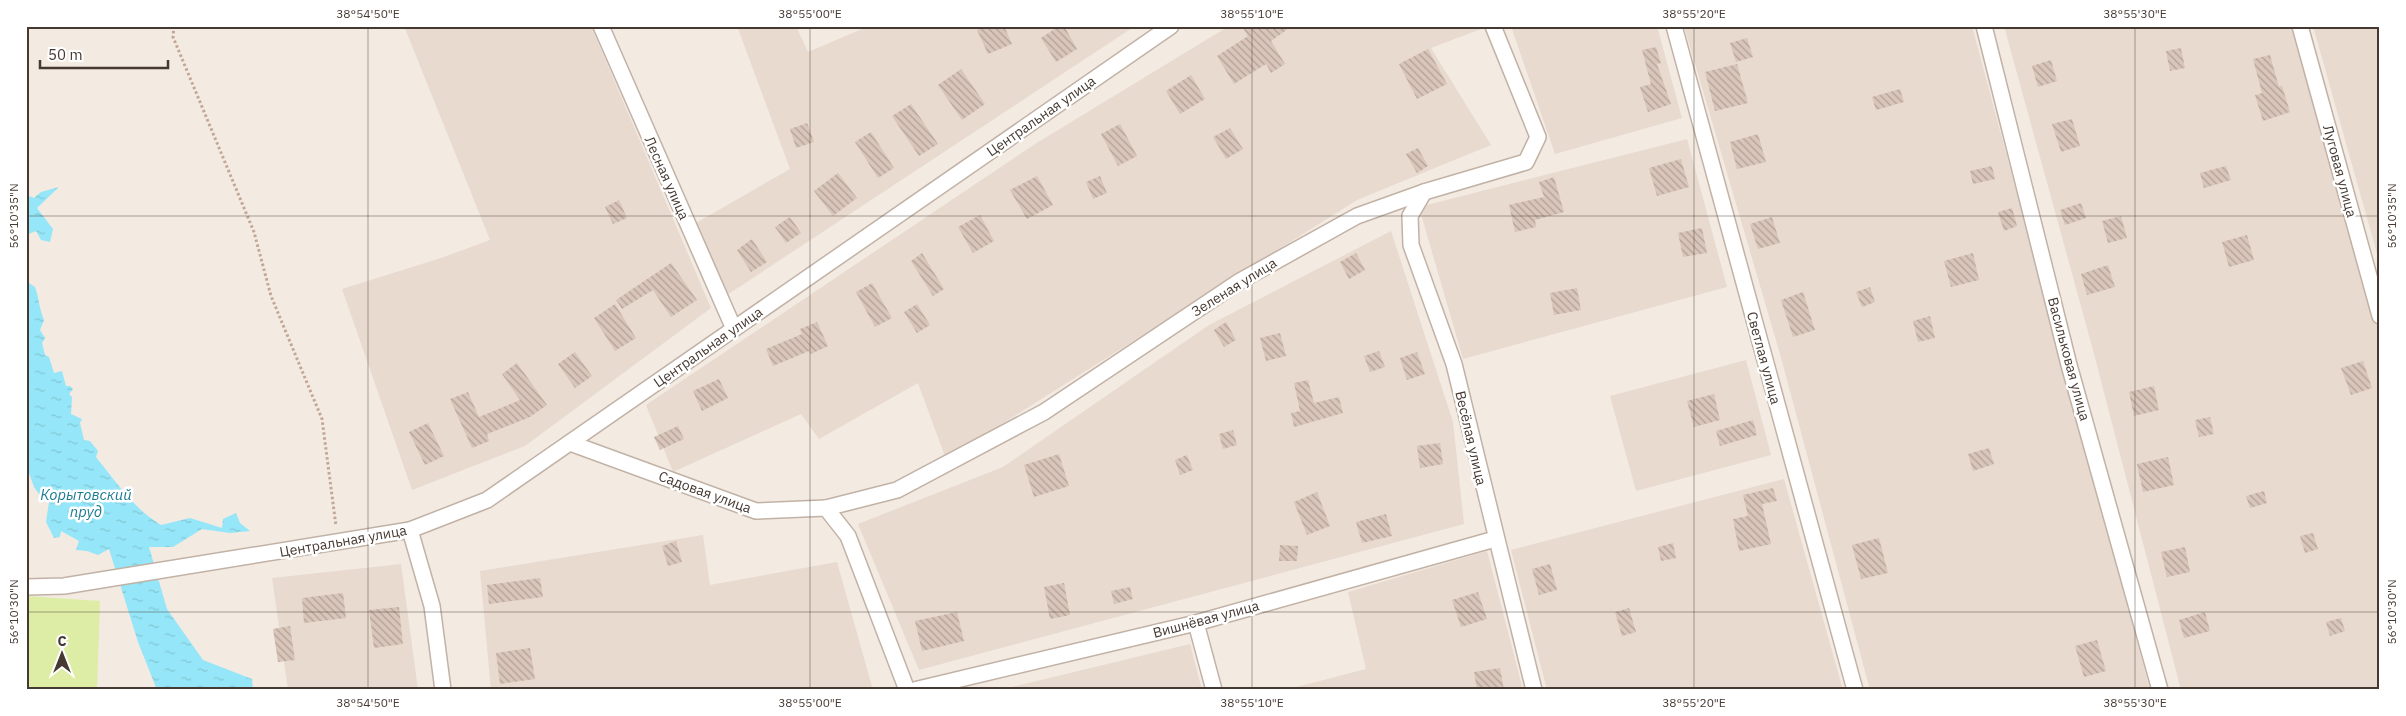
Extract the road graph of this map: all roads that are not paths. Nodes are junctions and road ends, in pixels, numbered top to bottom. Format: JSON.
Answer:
{"nodes":[{"id":1,"x":601,"y":26,"type":"edge"},
{"id":2,"x":1171,"y":26,"type":"edge"},
{"id":3,"x":1493,"y":26,"type":"edge"},
{"id":4,"x":1674,"y":26,"type":"edge"},
{"id":5,"x":1984,"y":26,"type":"edge"},
{"id":6,"x":2300,"y":26,"type":"edge"},
{"id":7,"x":1424,"y":192,"type":"junction"},
{"id":8,"x":2380,"y":316,"type":"edge"},
{"id":9,"x":734,"y":329,"type":"junction"},
{"id":10,"x":570,"y":443,"type":"junction"},
{"id":11,"x":826,"y":508,"type":"junction"},
{"id":12,"x":410,"y":530,"type":"junction"},
{"id":13,"x":1495,"y":539,"type":"junction"},
{"id":14,"x":26,"y":587,"type":"edge"},
{"id":15,"x":1196,"y":623,"type":"junction"},
{"id":16,"x":442,"y":690,"type":"edge"},
{"id":17,"x":907,"y":690,"type":"edge"},
{"id":18,"x":914,"y":690,"type":"edge"},
{"id":19,"x":1214,"y":690,"type":"edge"},
{"id":20,"x":1534,"y":690,"type":"edge"},
{"id":21,"x":1855,"y":690,"type":"edge"},
{"id":22,"x":2160,"y":690,"type":"edge"}],
"edges":[{"from":1,"to":9,"type":"street","name":"Лесная улица"},
{"from":2,"to":9,"type":"street","name":"Центральная улица"},
{"from":3,"to":7,"type":"street","name":"Зеленая улица"},
{"from":4,"to":21,"type":"street","name":"Светлая улица"},
{"from":5,"to":22,"type":"street","name":"Васильковая улица"},
{"from":6,"to":8,"type":"street","name":"Луговая улица"},
{"from":7,"to":11,"type":"street","name":"Зеленая улица"},
{"from":7,"to":13,"type":"street","name":"Весёлая улица"},
{"from":9,"to":10,"type":"street","name":"Центральная улица"},
{"from":10,"to":11,"type":"street","name":"Садовая улица"},
{"from":10,"to":12,"type":"street","name":"Центральная улица"},
{"from":11,"to":17,"type":"street"},
{"from":12,"to":14,"type":"street","name":"Центральная улица"},
{"from":12,"to":16,"type":"street"},
{"from":13,"to":15,"type":"street","name":"Вишнёвая улица"},
{"from":13,"to":20,"type":"street","name":"Весёлая улица"},
{"from":15,"to":18,"type":"street","name":"Вишнёвая улица"},
{"from":15,"to":19,"type":"street"}]}
